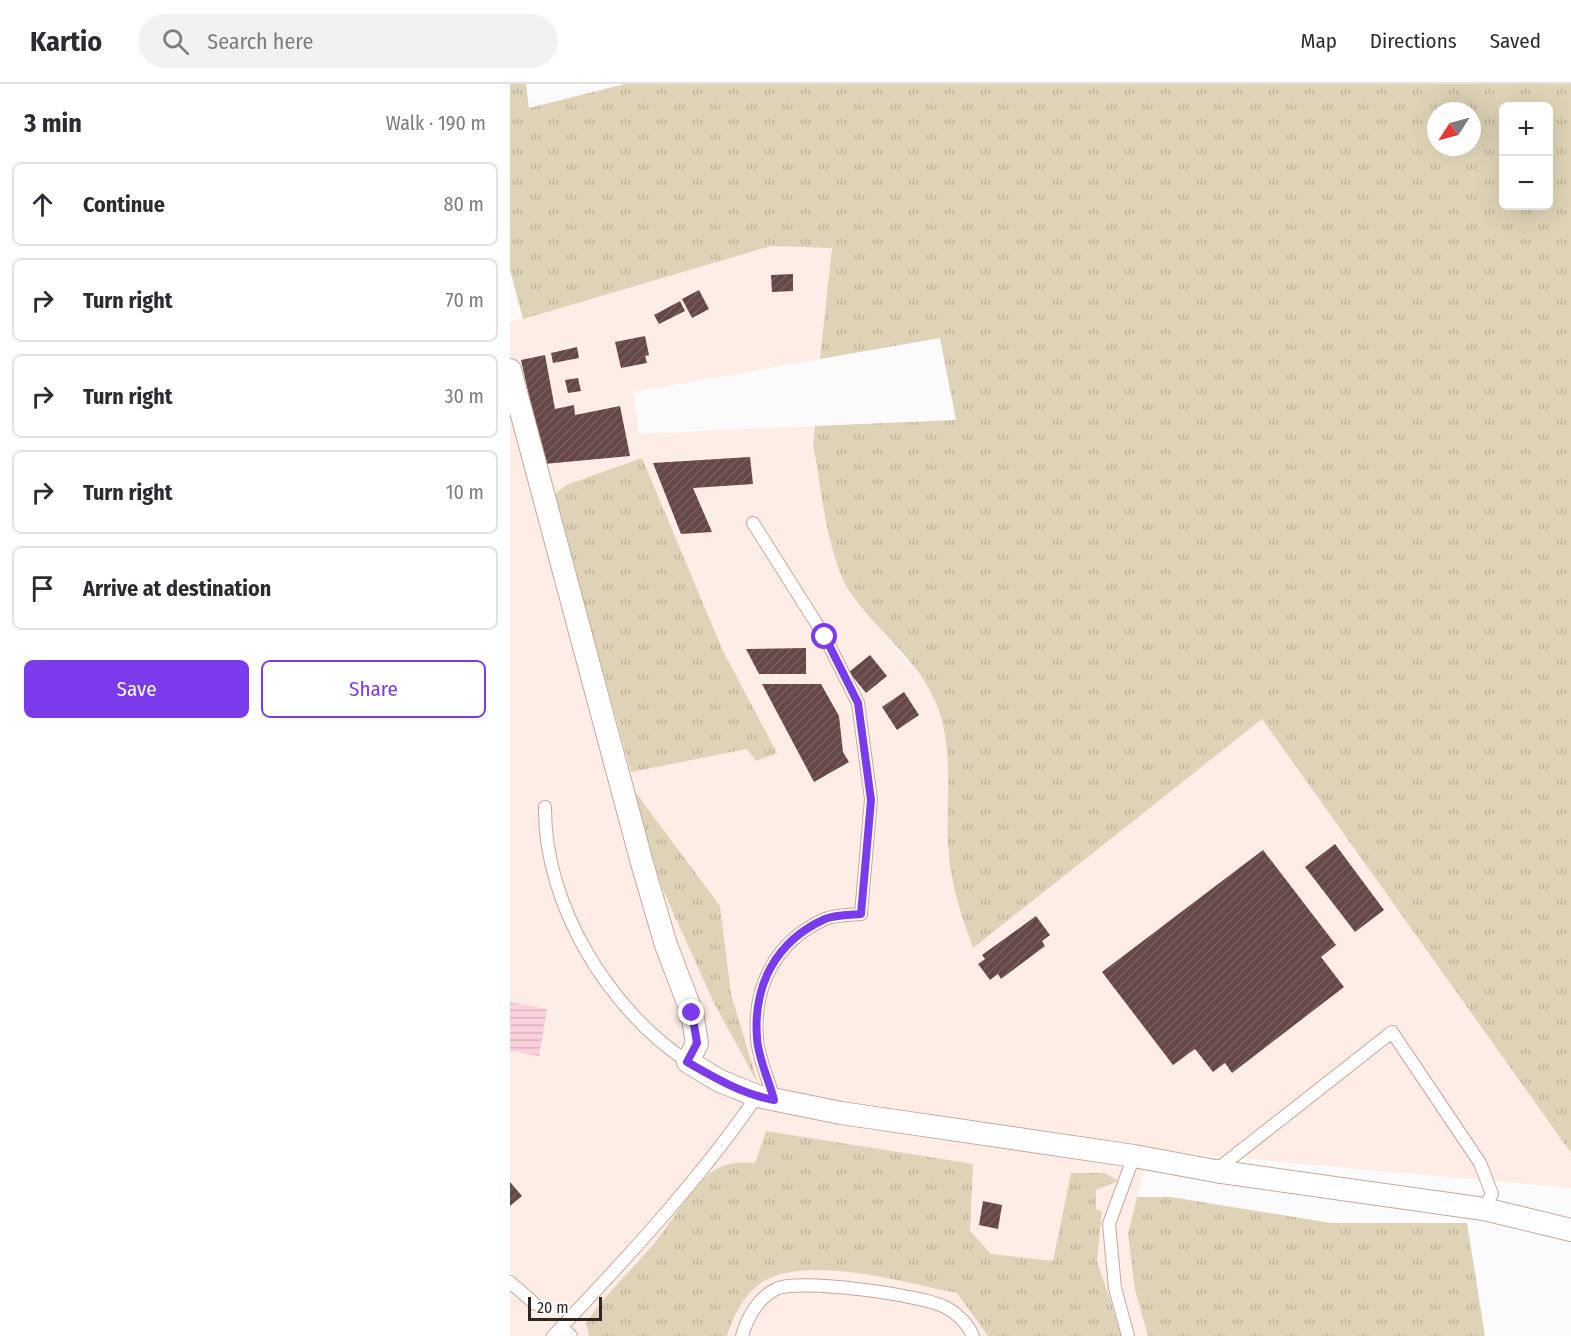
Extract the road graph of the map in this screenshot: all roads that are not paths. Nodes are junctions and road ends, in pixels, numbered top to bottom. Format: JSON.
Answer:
{"nodes":[{"id":1,"x":510,"y":370,"type":"edge"},
{"id":2,"x":753,"y":523,"type":"dead end"},
{"id":3,"x":545,"y":807,"type":"dead end"},
{"id":4,"x":687,"y":1062,"type":"junction"},
{"id":5,"x":765,"y":1098,"type":"junction"},
{"id":6,"x":1134,"y":1156,"type":"junction"},
{"id":7,"x":1215,"y":1171,"type":"junction"},
{"id":8,"x":1484,"y":1209,"type":"junction"},
{"id":9,"x":1539,"y":1222,"type":"junction"},
{"id":10,"x":1571,"y":1230,"type":"edge"},
{"id":11,"x":1571,"y":1235,"type":"edge"},
{"id":12,"x":510,"y":1282,"type":"edge"},
{"id":13,"x":535,"y":1304,"type":"dead end"},
{"id":14,"x":557,"y":1332,"type":"edge"},
{"id":15,"x":571,"y":1336,"type":"edge"},
{"id":16,"x":742,"y":1336,"type":"edge"},
{"id":17,"x":973,"y":1336,"type":"edge"},
{"id":18,"x":1128,"y":1336,"type":"edge"}],
"edges":[{"from":1,"to":4,"type":"street"},
{"from":2,"to":5,"type":"lane"},
{"from":3,"to":4,"type":"lane"},
{"from":4,"to":5,"type":"street"},
{"from":5,"to":6,"type":"street"},
{"from":5,"to":14,"type":"lane"},
{"from":6,"to":7,"type":"street"},
{"from":6,"to":18,"type":"lane"},
{"from":7,"to":8,"type":"street"},
{"from":7,"to":8,"type":"lane"},
{"from":8,"to":9,"type":"street"},
{"from":9,"to":10,"type":"street"},
{"from":9,"to":11,"type":"street"},
{"from":12,"to":13,"type":"lane"},
{"from":14,"to":15,"type":"lane"},
{"from":16,"to":17,"type":"lane"}]}
